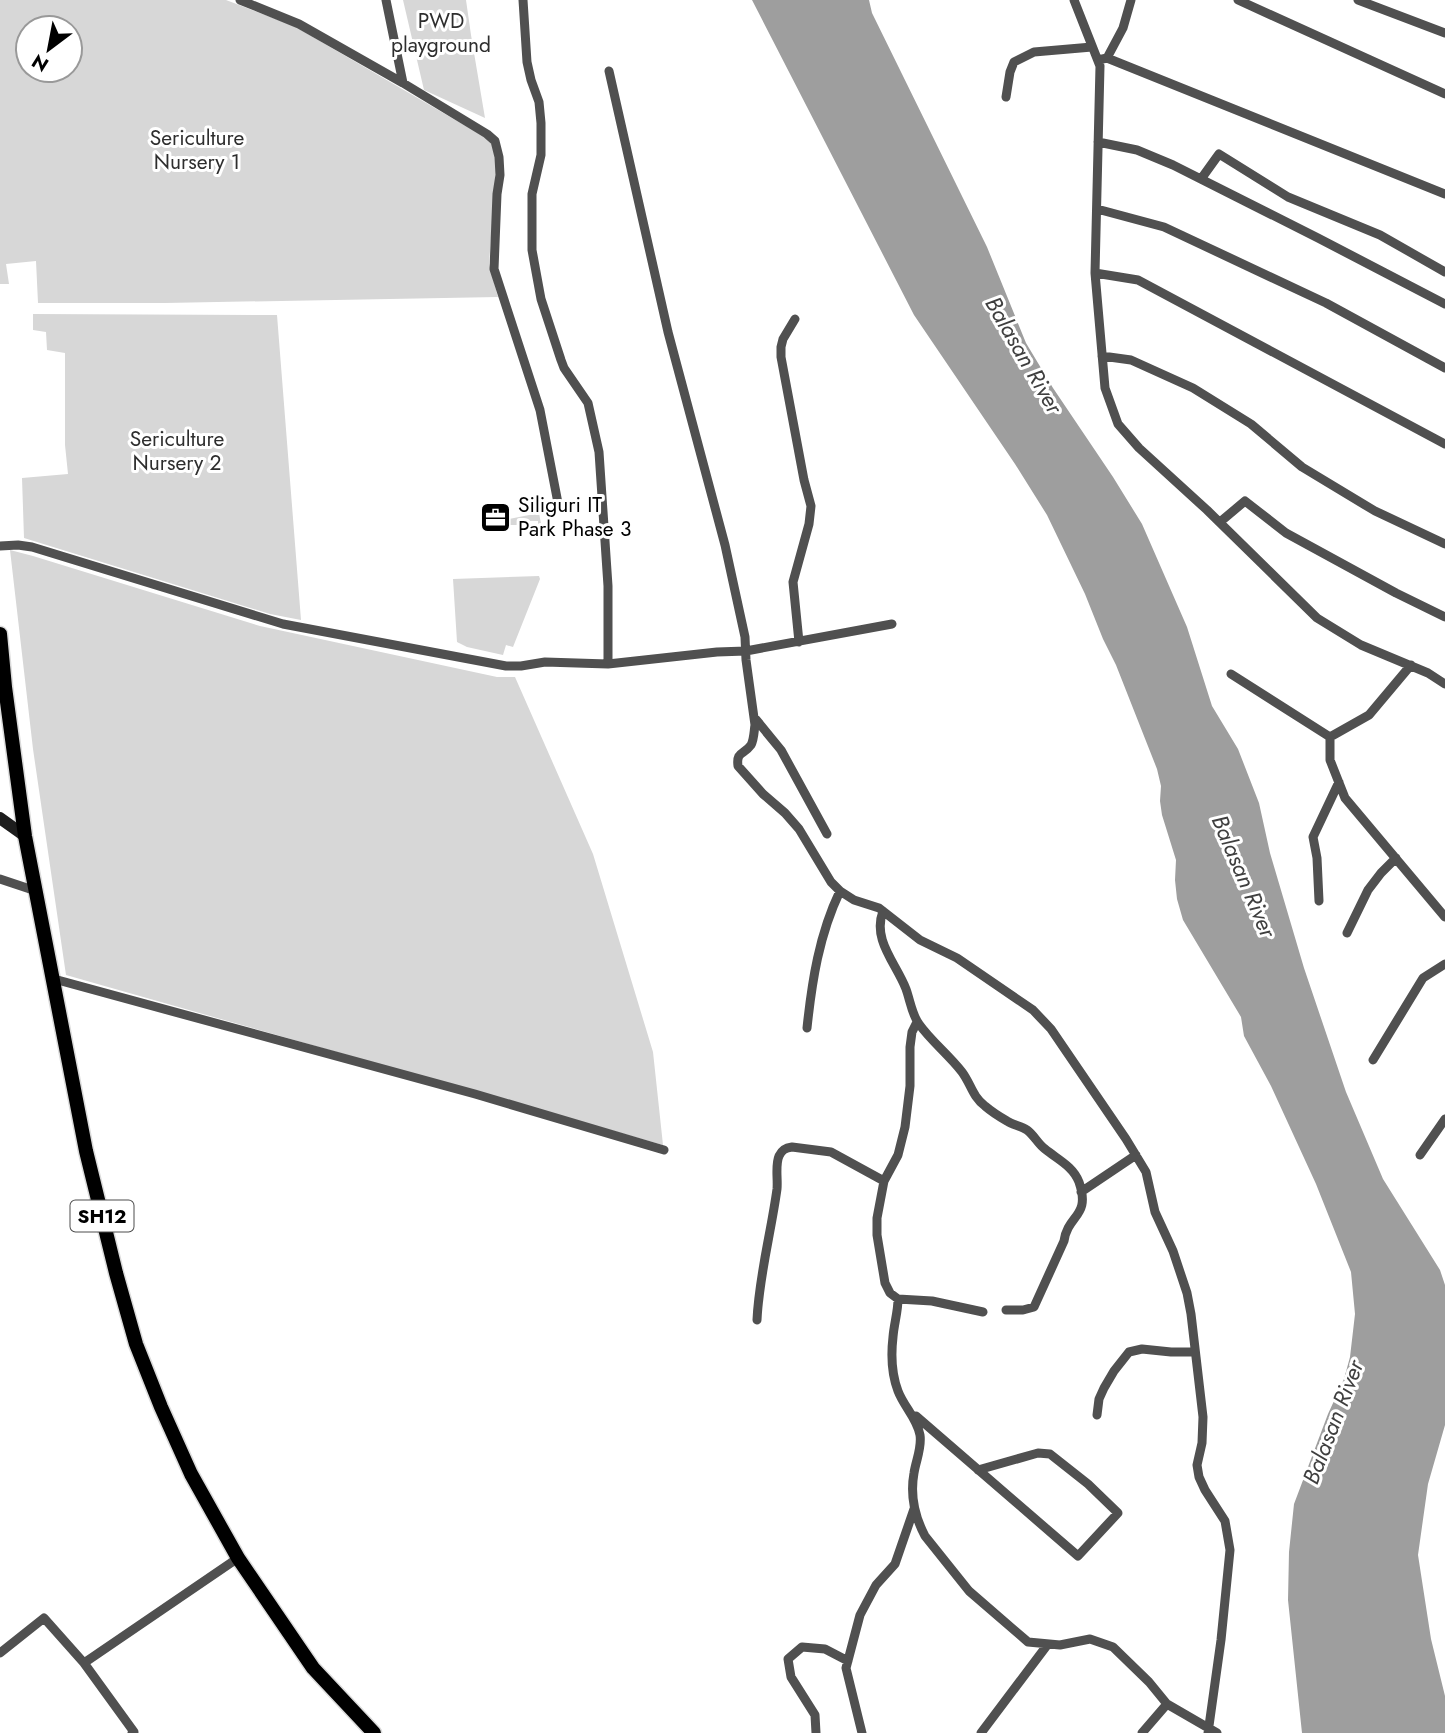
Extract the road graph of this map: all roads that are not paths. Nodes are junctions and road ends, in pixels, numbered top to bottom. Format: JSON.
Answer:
{"nodes":[{"id":1,"x":240,"y":0,"type":"edge"},
{"id":2,"x":386,"y":0,"type":"edge"},
{"id":3,"x":523,"y":0,"type":"edge"},
{"id":4,"x":1074,"y":0,"type":"edge"},
{"id":5,"x":1131,"y":0,"type":"edge"},
{"id":6,"x":1238,"y":0,"type":"edge"},
{"id":7,"x":1358,"y":0,"type":"edge"},
{"id":8,"x":1445,"y":33,"type":"edge"},
{"id":9,"x":1092,"y":47,"type":"junction"},
{"id":10,"x":1102,"y":59,"type":"junction"},
{"id":11,"x":609,"y":71,"type":"dead end"},
{"id":12,"x":403,"y":83,"type":"junction"},
{"id":13,"x":1445,"y":94,"type":"edge"},
{"id":14,"x":1006,"y":97,"type":"dead end"},
{"id":15,"x":1098,"y":142,"type":"junction"},
{"id":16,"x":1201,"y":179,"type":"junction"},
{"id":17,"x":1445,"y":194,"type":"edge"},
{"id":18,"x":1097,"y":209,"type":"junction"},
{"id":19,"x":1445,"y":272,"type":"edge"},
{"id":20,"x":1095,"y":274,"type":"junction"},
{"id":21,"x":1445,"y":304,"type":"edge"},
{"id":22,"x":795,"y":318,"type":"dead end"},
{"id":23,"x":1102,"y":356,"type":"junction"},
{"id":24,"x":1445,"y":368,"type":"edge"},
{"id":25,"x":1445,"y":444,"type":"edge"},
{"id":26,"x":558,"y":503,"type":"dead end"},
{"id":27,"x":1220,"y":522,"type":"junction"},
{"id":28,"x":1445,"y":544,"type":"edge"},
{"id":29,"x":0,"y":546,"type":"edge"},
{"id":30,"x":1445,"y":617,"type":"edge"},
{"id":31,"x":892,"y":624,"type":"dead end"},
{"id":32,"x":0,"y":634,"type":"edge"},
{"id":33,"x":799,"y":642,"type":"junction"},
{"id":34,"x":746,"y":651,"type":"junction"},
{"id":35,"x":608,"y":664,"type":"junction"},
{"id":36,"x":1411,"y":666,"type":"junction"},
{"id":37,"x":1231,"y":674,"type":"dead end"},
{"id":38,"x":1445,"y":684,"type":"edge"},
{"id":39,"x":753,"y":716,"type":"junction"},
{"id":40,"x":1330,"y":737,"type":"junction"},
{"id":41,"x":1339,"y":782,"type":"junction"},
{"id":42,"x":0,"y":818,"type":"edge"},
{"id":43,"x":827,"y":834,"type":"dead end"},
{"id":44,"x":25,"y":836,"type":"junction"},
{"id":45,"x":1396,"y":858,"type":"junction"},
{"id":46,"x":0,"y":879,"type":"edge"},
{"id":47,"x":36,"y":891,"type":"junction"},
{"id":48,"x":840,"y":891,"type":"junction"},
{"id":49,"x":1319,"y":901,"type":"dead end"},
{"id":50,"x":883,"y":911,"type":"junction"},
{"id":51,"x":1444,"y":914,"type":"edge"},
{"id":52,"x":1348,"y":933,"type":"dead end"},
{"id":53,"x":1445,"y":964,"type":"edge"},
{"id":54,"x":54,"y":979,"type":"junction"},
{"id":55,"x":917,"y":1022,"type":"junction"},
{"id":56,"x":807,"y":1028,"type":"dead end"},
{"id":57,"x":1373,"y":1060,"type":"dead end"},
{"id":58,"x":1445,"y":1119,"type":"edge"},
{"id":59,"x":664,"y":1150,"type":"dead end"},
{"id":60,"x":1136,"y":1155,"type":"junction"},
{"id":61,"x":1420,"y":1155,"type":"dead end"},
{"id":62,"x":884,"y":1181,"type":"junction"},
{"id":63,"x":1081,"y":1192,"type":"junction"},
{"id":64,"x":898,"y":1299,"type":"junction"},
{"id":65,"x":1006,"y":1310,"type":"dead end"},
{"id":66,"x":984,"y":1312,"type":"dead end"},
{"id":67,"x":757,"y":1320,"type":"dead end"},
{"id":68,"x":1195,"y":1352,"type":"junction"},
{"id":69,"x":911,"y":1412,"type":"junction"},
{"id":70,"x":1097,"y":1415,"type":"dead end"},
{"id":71,"x":978,"y":1470,"type":"junction"},
{"id":72,"x":915,"y":1508,"type":"junction"},
{"id":73,"x":238,"y":1558,"type":"junction"},
{"id":74,"x":1048,"y":1644,"type":"junction"},
{"id":75,"x":0,"y":1653,"type":"edge"},
{"id":76,"x":848,"y":1661,"type":"junction"},
{"id":77,"x":84,"y":1663,"type":"junction"},
{"id":78,"x":1167,"y":1704,"type":"junction"},
{"id":79,"x":1211,"y":1732,"type":"edge"},
{"id":80,"x":132,"y":1733,"type":"edge"},
{"id":81,"x":374,"y":1733,"type":"edge"},
{"id":82,"x":816,"y":1733,"type":"edge"},
{"id":83,"x":862,"y":1733,"type":"edge"},
{"id":84,"x":981,"y":1733,"type":"edge"},
{"id":85,"x":1142,"y":1733,"type":"edge"}],
"edges":[{"from":1,"to":12,"type":"street"},
{"from":2,"to":12,"type":"street"},
{"from":3,"to":35,"type":"street"},
{"from":4,"to":9,"type":"street"},
{"from":5,"to":10,"type":"street"},
{"from":6,"to":13,"type":"street"},
{"from":7,"to":8,"type":"street"},
{"from":9,"to":10,"type":"street"},
{"from":9,"to":14,"type":"street"},
{"from":10,"to":15,"type":"street"},
{"from":10,"to":17,"type":"street"},
{"from":11,"to":34,"type":"street"},
{"from":12,"to":26,"type":"street"},
{"from":15,"to":16,"type":"street"},
{"from":15,"to":18,"type":"street"},
{"from":16,"to":19,"type":"street"},
{"from":16,"to":21,"type":"street"},
{"from":18,"to":20,"type":"street"},
{"from":18,"to":24,"type":"street"},
{"from":20,"to":23,"type":"street"},
{"from":20,"to":25,"type":"street"},
{"from":22,"to":33,"type":"street"},
{"from":23,"to":27,"type":"street"},
{"from":23,"to":28,"type":"street"},
{"from":27,"to":30,"type":"street"},
{"from":27,"to":36,"type":"street"},
{"from":29,"to":35,"type":"street"},
{"from":31,"to":33,"type":"street"},
{"from":32,"to":44,"type":"main road","number":"SH12"},
{"from":33,"to":34,"type":"street"},
{"from":34,"to":35,"type":"street"},
{"from":34,"to":39,"type":"street"},
{"from":36,"to":38,"type":"street"},
{"from":36,"to":40,"type":"street"},
{"from":37,"to":40,"type":"street"},
{"from":39,"to":43,"type":"street"},
{"from":39,"to":48,"type":"street"},
{"from":40,"to":41,"type":"street"},
{"from":41,"to":45,"type":"street"},
{"from":41,"to":49,"type":"street"},
{"from":42,"to":44,"type":"street"},
{"from":44,"to":47,"type":"main road","number":"SH12"},
{"from":45,"to":51,"type":"street"},
{"from":45,"to":52,"type":"street"},
{"from":46,"to":47,"type":"street"},
{"from":47,"to":54,"type":"main road","number":"SH12"},
{"from":48,"to":50,"type":"street"},
{"from":48,"to":56,"type":"street"},
{"from":50,"to":55,"type":"street"},
{"from":50,"to":60,"type":"street"},
{"from":53,"to":57,"type":"street"},
{"from":54,"to":59,"type":"street"},
{"from":54,"to":73,"type":"main road","number":"SH12"},
{"from":55,"to":62,"type":"street"},
{"from":55,"to":63,"type":"street"},
{"from":58,"to":61,"type":"street"},
{"from":60,"to":63,"type":"street"},
{"from":60,"to":68,"type":"street"},
{"from":62,"to":64,"type":"street"},
{"from":62,"to":67,"type":"street"},
{"from":63,"to":65,"type":"street"},
{"from":64,"to":66,"type":"street"},
{"from":64,"to":69,"type":"street"},
{"from":68,"to":70,"type":"street"},
{"from":68,"to":79,"type":"street"},
{"from":69,"to":71,"type":"street"},
{"from":69,"to":72,"type":"street"},
{"from":71,"to":71,"type":"street"},
{"from":72,"to":74,"type":"street"},
{"from":72,"to":76,"type":"street"},
{"from":73,"to":77,"type":"street"},
{"from":73,"to":81,"type":"main road","number":"SH12"},
{"from":74,"to":78,"type":"street"},
{"from":74,"to":84,"type":"street"},
{"from":75,"to":77,"type":"street"},
{"from":76,"to":82,"type":"street"},
{"from":76,"to":83,"type":"street"},
{"from":77,"to":80,"type":"street"},
{"from":78,"to":79,"type":"street"},
{"from":78,"to":85,"type":"street"}]}
